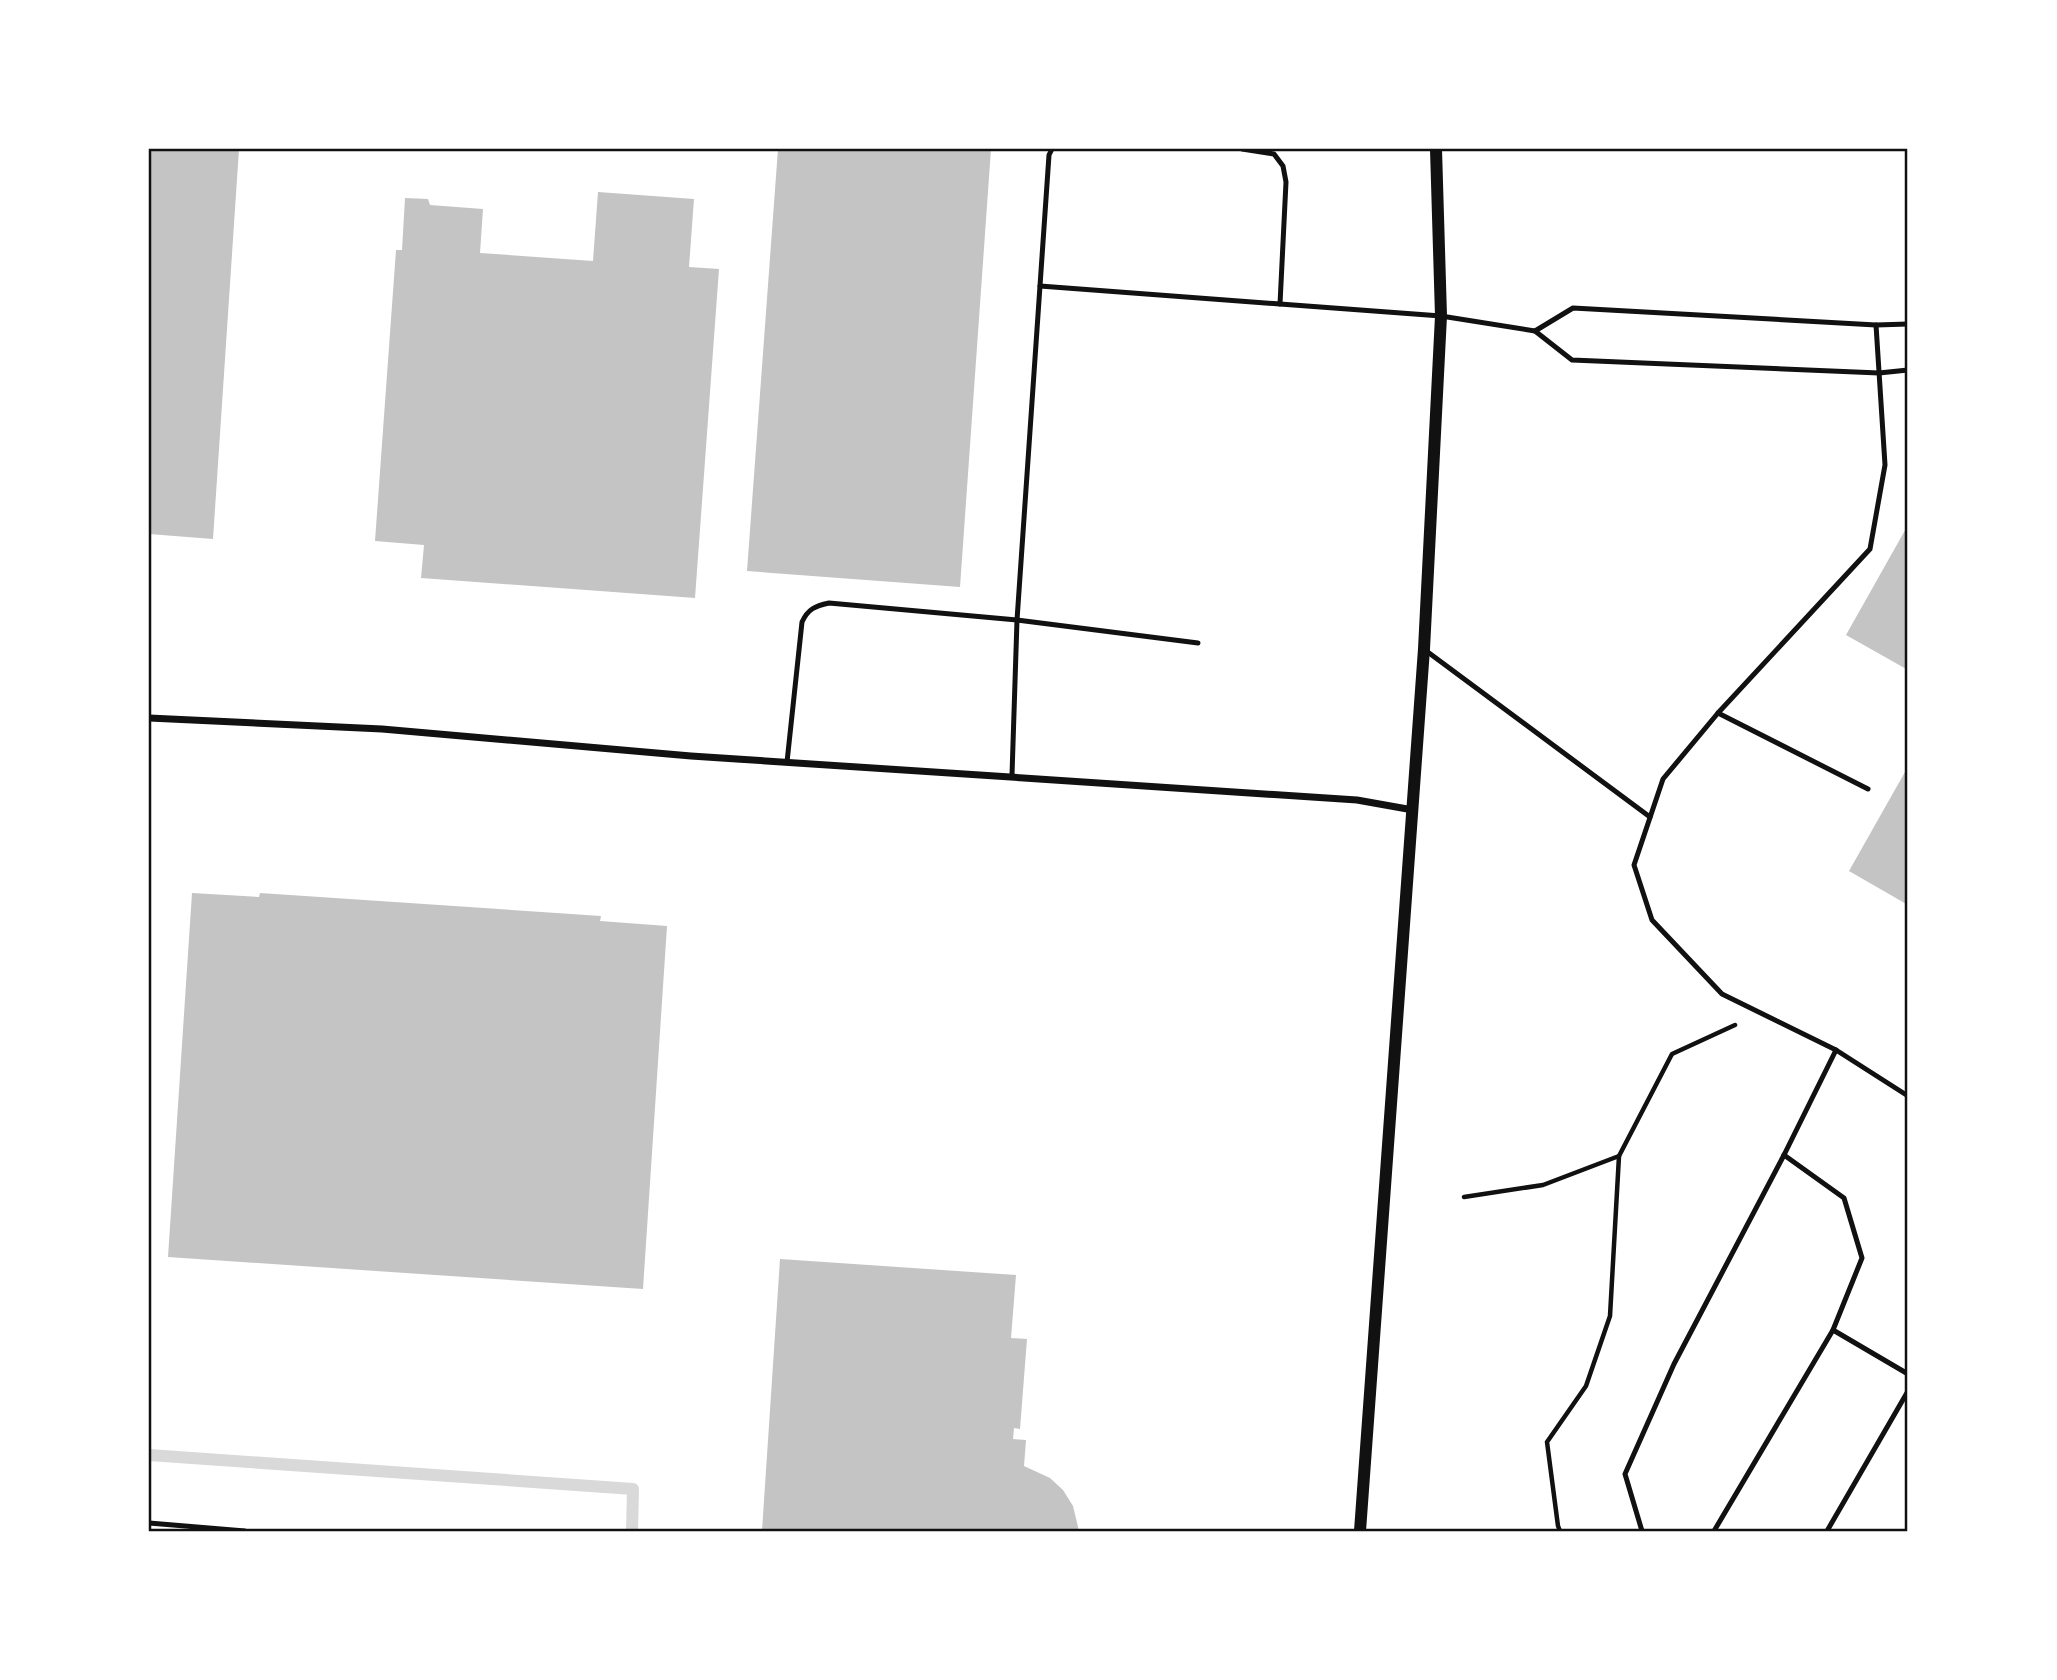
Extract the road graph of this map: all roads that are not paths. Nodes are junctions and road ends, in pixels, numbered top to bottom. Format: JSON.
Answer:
{"nodes":[{"id":1,"x":1052,"y":149,"type":"edge"},
{"id":2,"x":1242,"y":149,"type":"edge"},
{"id":3,"x":1436,"y":149,"type":"edge"},
{"id":4,"x":1040,"y":286,"type":"junction"},
{"id":5,"x":1280,"y":304,"type":"junction"},
{"id":6,"x":1441,"y":316,"type":"junction"},
{"id":7,"x":1908,"y":324,"type":"edge"},
{"id":8,"x":1876,"y":325,"type":"junction"},
{"id":9,"x":1535,"y":331,"type":"junction"},
{"id":10,"x":1908,"y":370,"type":"edge"},
{"id":11,"x":1879,"y":373,"type":"junction"},
{"id":12,"x":1017,"y":620,"type":"junction"},
{"id":13,"x":1198,"y":643,"type":"dead end"},
{"id":14,"x":1424,"y":649,"type":"junction"},
{"id":15,"x":1718,"y":713,"type":"junction"},
{"id":16,"x":149,"y":718,"type":"edge"},
{"id":17,"x":787,"y":761,"type":"junction"},
{"id":18,"x":1012,"y":775,"type":"junction"},
{"id":19,"x":1868,"y":789,"type":"dead end"},
{"id":20,"x":1413,"y":810,"type":"junction"},
{"id":21,"x":1650,"y":817,"type":"junction"},
{"id":22,"x":1836,"y":1050,"type":"junction"},
{"id":23,"x":1908,"y":1096,"type":"edge"},
{"id":24,"x":1784,"y":1155,"type":"junction"},
{"id":25,"x":1833,"y":1329,"type":"junction"},
{"id":26,"x":1908,"y":1374,"type":"edge"},
{"id":27,"x":1908,"y":1391,"type":"edge"},
{"id":28,"x":149,"y":1523,"type":"edge"},
{"id":29,"x":245,"y":1531,"type":"edge"},
{"id":30,"x":1360,"y":1531,"type":"edge"},
{"id":31,"x":1642,"y":1531,"type":"edge"},
{"id":32,"x":1714,"y":1531,"type":"edge"},
{"id":33,"x":1827,"y":1531,"type":"edge"}],
"edges":[{"from":1,"to":4,"type":"lane"},
{"from":2,"to":5,"type":"lane"},
{"from":3,"to":6,"type":"street"},
{"from":4,"to":5,"type":"lane"},
{"from":4,"to":12,"type":"lane"},
{"from":5,"to":6,"type":"lane"},
{"from":6,"to":9,"type":"lane"},
{"from":6,"to":14,"type":"street"},
{"from":7,"to":8,"type":"lane"},
{"from":8,"to":9,"type":"lane"},
{"from":8,"to":11,"type":"lane"},
{"from":9,"to":11,"type":"lane"},
{"from":10,"to":11,"type":"lane"},
{"from":11,"to":15,"type":"lane"},
{"from":12,"to":13,"type":"lane"},
{"from":12,"to":17,"type":"lane"},
{"from":12,"to":18,"type":"lane"},
{"from":14,"to":20,"type":"street"},
{"from":14,"to":21,"type":"lane"},
{"from":15,"to":19,"type":"lane"},
{"from":15,"to":21,"type":"lane"},
{"from":16,"to":17,"type":"street"},
{"from":17,"to":18,"type":"street"},
{"from":18,"to":20,"type":"street"},
{"from":20,"to":30,"type":"street"},
{"from":21,"to":22,"type":"lane"},
{"from":22,"to":23,"type":"lane"},
{"from":22,"to":24,"type":"lane"},
{"from":24,"to":25,"type":"lane"},
{"from":24,"to":31,"type":"lane"},
{"from":25,"to":26,"type":"lane"},
{"from":25,"to":32,"type":"lane"},
{"from":27,"to":33,"type":"lane"},
{"from":28,"to":29,"type":"lane"}]}
